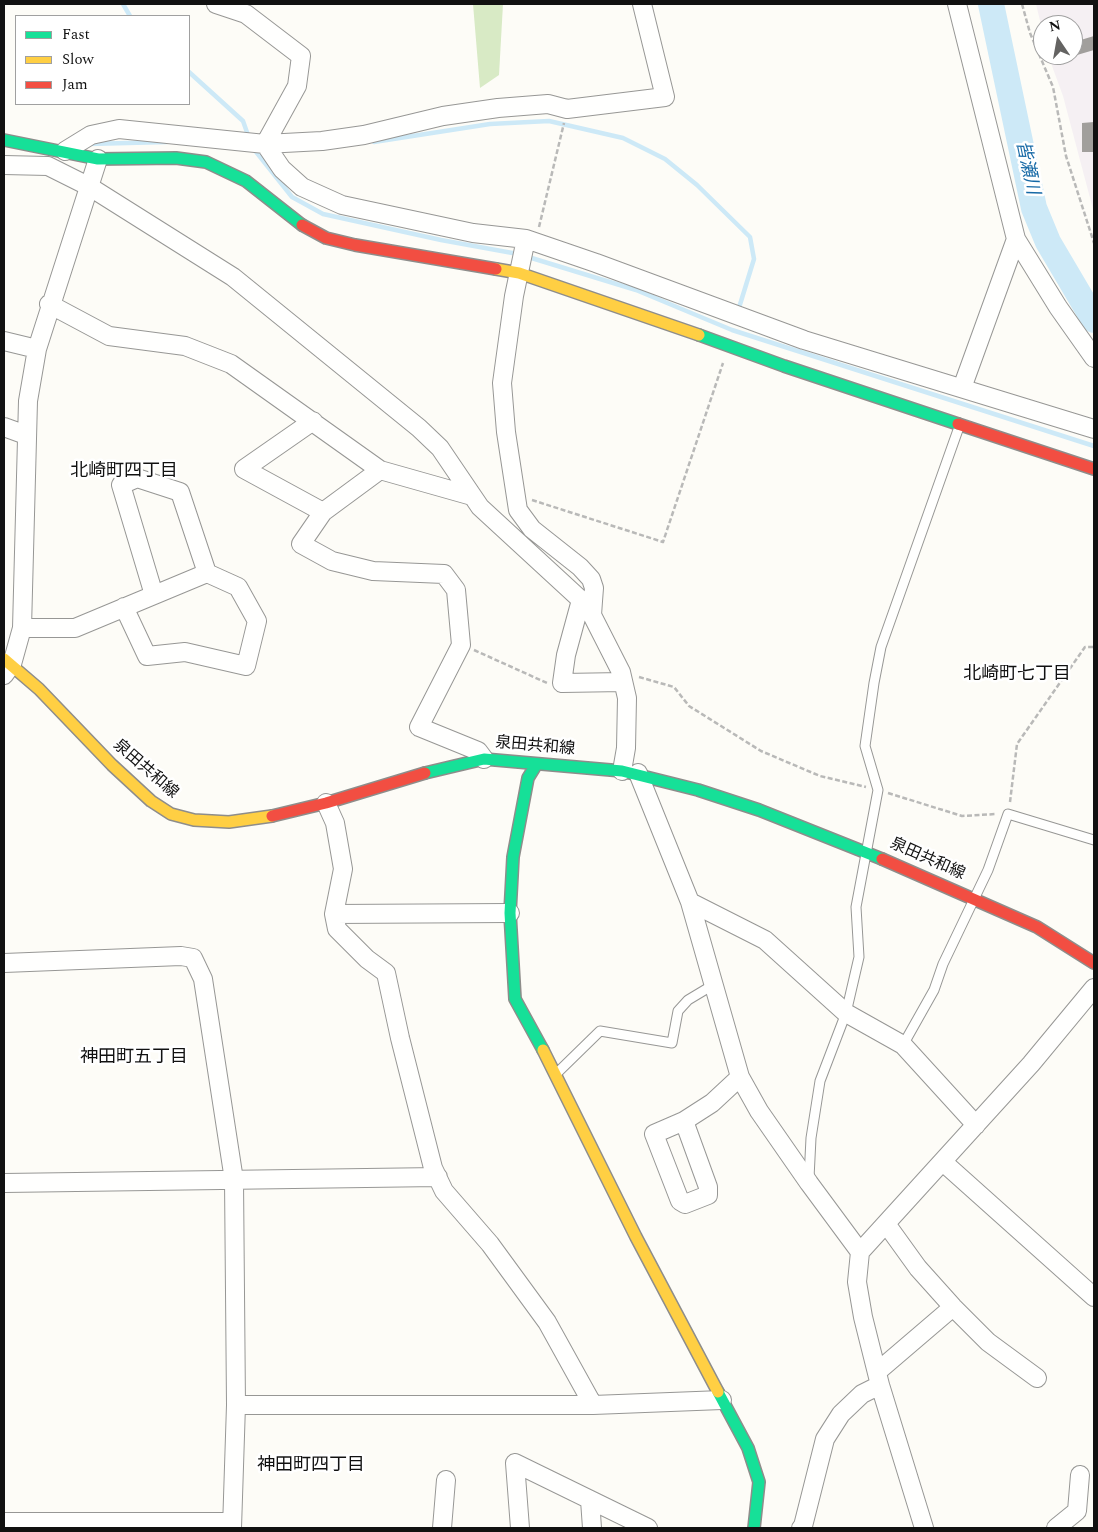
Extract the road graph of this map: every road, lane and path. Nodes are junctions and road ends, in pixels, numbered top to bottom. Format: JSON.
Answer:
{"nodes":[{"id":1,"x":216,"y":4,"type":"edge"},
{"id":2,"x":642,"y":4,"type":"edge"},
{"id":3,"x":958,"y":4,"type":"edge"},
{"id":4,"x":1022,"y":4,"type":"edge"},
{"id":5,"x":567,"y":109,"type":"junction"},
{"id":6,"x":145,"y":130,"type":"junction"},
{"id":7,"x":4,"y":138,"type":"edge"},
{"id":8,"x":265,"y":144,"type":"junction"},
{"id":9,"x":65,"y":151,"type":"junction"},
{"id":10,"x":147,"y":158,"type":"junction"},
{"id":11,"x":98,"y":160,"type":"junction"},
{"id":12,"x":4,"y":165,"type":"edge"},
{"id":13,"x":90,"y":187,"type":"junction"},
{"id":14,"x":1016,"y":239,"type":"junction"},
{"id":15,"x":529,"y":243,"type":"junction"},
{"id":16,"x":1094,"y":244,"type":"edge"},
{"id":17,"x":519,"y":273,"type":"junction"},
{"id":18,"x":50,"y":304,"type":"junction"},
{"id":19,"x":4,"y":341,"type":"edge"},
{"id":20,"x":729,"y":345,"type":"junction"},
{"id":21,"x":37,"y":349,"type":"junction"},
{"id":22,"x":1094,"y":358,"type":"edge"},
{"id":23,"x":962,"y":388,"type":"junction"},
{"id":24,"x":313,"y":422,"type":"junction"},
{"id":25,"x":960,"y":424,"type":"junction"},
{"id":26,"x":4,"y":427,"type":"edge"},
{"id":27,"x":1094,"y":429,"type":"edge"},
{"id":28,"x":26,"y":435,"type":"junction"},
{"id":29,"x":1094,"y":469,"type":"edge"},
{"id":30,"x":380,"y":470,"type":"junction"},
{"id":31,"x":516,"y":495,"type":"junction"},
{"id":32,"x":472,"y":496,"type":"junction"},
{"id":33,"x":323,"y":512,"type":"junction"},
{"id":34,"x":207,"y":573,"type":"junction"},
{"id":35,"x":154,"y":595,"type":"junction"},
{"id":36,"x":587,"y":600,"type":"junction"},
{"id":37,"x":124,"y":607,"type":"junction"},
{"id":38,"x":22,"y":628,"type":"junction"},
{"id":39,"x":461,"y":645,"type":"junction"},
{"id":40,"x":1094,"y":647,"type":"edge"},
{"id":41,"x":7,"y":666,"type":"edge"},
{"id":42,"x":622,"y":677,"type":"junction"},
{"id":43,"x":562,"y":683,"type":"junction"},
{"id":44,"x":484,"y":759,"type":"junction"},
{"id":45,"x":536,"y":765,"type":"junction"},
{"id":46,"x":630,"y":772,"type":"junction"},
{"id":47,"x":878,"y":790,"type":"junction"},
{"id":48,"x":326,"y":802,"type":"junction"},
{"id":49,"x":1008,"y":814,"type":"junction"},
{"id":50,"x":1094,"y":840,"type":"edge"},
{"id":51,"x":866,"y":852,"type":"junction"},
{"id":52,"x":975,"y":900,"type":"junction"},
{"id":53,"x":690,"y":902,"type":"junction"},
{"id":54,"x":510,"y":913,"type":"junction"},
{"id":55,"x":334,"y":914,"type":"junction"},
{"id":56,"x":4,"y":963,"type":"edge"},
{"id":57,"x":1094,"y":963,"type":"edge"},
{"id":58,"x":713,"y":985,"type":"junction"},
{"id":59,"x":1094,"y":988,"type":"edge"},
{"id":60,"x":846,"y":1012,"type":"junction"},
{"id":61,"x":903,"y":1045,"type":"junction"},
{"id":62,"x":556,"y":1073,"type":"junction"},
{"id":63,"x":740,"y":1077,"type":"junction"},
{"id":64,"x":684,"y":1121,"type":"dead end"},
{"id":65,"x":976,"y":1124,"type":"junction"},
{"id":66,"x":943,"y":1162,"type":"junction"},
{"id":67,"x":438,"y":1177,"type":"junction"},
{"id":68,"x":234,"y":1180,"type":"junction"},
{"id":69,"x":4,"y":1183,"type":"edge"},
{"id":70,"x":808,"y":1183,"type":"junction"},
{"id":71,"x":887,"y":1225,"type":"junction"},
{"id":72,"x":860,"y":1252,"type":"junction"},
{"id":73,"x":1094,"y":1296,"type":"edge"},
{"id":74,"x":953,"y":1307,"type":"junction"},
{"id":75,"x":879,"y":1378,"type":"junction"},
{"id":76,"x":1036,"y":1378,"type":"dead end"},
{"id":77,"x":722,"y":1400,"type":"junction"},
{"id":78,"x":236,"y":1405,"type":"junction"},
{"id":79,"x":594,"y":1405,"type":"junction"},
{"id":80,"x":1080,"y":1475,"type":"dead end"},
{"id":81,"x":446,"y":1480,"type":"dead end"},
{"id":82,"x":590,"y":1500,"type":"junction"},
{"id":83,"x":4,"y":1522,"type":"edge"},
{"id":84,"x":232,"y":1525,"type":"edge"},
{"id":85,"x":442,"y":1528,"type":"edge"},
{"id":86,"x":520,"y":1528,"type":"edge"},
{"id":87,"x":592,"y":1528,"type":"edge"},
{"id":88,"x":648,"y":1528,"type":"edge"},
{"id":89,"x":754,"y":1528,"type":"edge"},
{"id":90,"x":801,"y":1528,"type":"edge"},
{"id":91,"x":924,"y":1528,"type":"edge"},
{"id":92,"x":1056,"y":1528,"type":"edge"}],
"edges":[{"from":1,"to":8,"type":"street"},
{"from":2,"to":5,"type":"street"},
{"from":3,"to":14,"type":"street"},
{"from":4,"to":16,"type":"path"},
{"from":5,"to":8,"type":"street"},
{"from":5,"to":15,"type":"path"},
{"from":6,"to":8,"type":"street"},
{"from":6,"to":9,"type":"street"},
{"from":6,"to":10,"type":"street"},
{"from":7,"to":9,"type":"street"},
{"from":8,"to":15,"type":"street"},
{"from":9,"to":11,"type":"street"},
{"from":10,"to":11,"type":"street"},
{"from":10,"to":17,"type":"street"},
{"from":11,"to":13,"type":"street"},
{"from":12,"to":13,"type":"street"},
{"from":13,"to":18,"type":"street"},
{"from":13,"to":32,"type":"street"},
{"from":14,"to":22,"type":"street"},
{"from":14,"to":23,"type":"street"},
{"from":15,"to":17,"type":"street"},
{"from":15,"to":23,"type":"street"},
{"from":17,"to":20,"type":"street"},
{"from":17,"to":31,"type":"street"},
{"from":18,"to":21,"type":"street"},
{"from":18,"to":24,"type":"street"},
{"from":19,"to":21,"type":"street"},
{"from":20,"to":25,"type":"street"},
{"from":20,"to":31,"type":"path"},
{"from":21,"to":28,"type":"street"},
{"from":23,"to":27,"type":"street"},
{"from":24,"to":30,"type":"street"},
{"from":24,"to":33,"type":"street"},
{"from":25,"to":29,"type":"street"},
{"from":25,"to":47,"type":"lane"},
{"from":26,"to":28,"type":"street"},
{"from":28,"to":38,"type":"street"},
{"from":30,"to":32,"type":"street"},
{"from":30,"to":33,"type":"street"},
{"from":31,"to":36,"type":"street"},
{"from":32,"to":36,"type":"street"},
{"from":33,"to":39,"type":"street"},
{"from":34,"to":35,"type":"street"},
{"from":34,"to":35,"type":"street"},
{"from":34,"to":37,"type":"street"},
{"from":35,"to":37,"type":"street"},
{"from":36,"to":42,"type":"street"},
{"from":36,"to":43,"type":"street"},
{"from":37,"to":38,"type":"street"},
{"from":38,"to":41,"type":"street"},
{"from":39,"to":43,"type":"path"},
{"from":39,"to":44,"type":"street"},
{"from":40,"to":49,"type":"path"},
{"from":41,"to":48,"type":"street","name":"泉田共和線"},
{"from":42,"to":43,"type":"street"},
{"from":42,"to":46,"type":"street"},
{"from":42,"to":47,"type":"path"},
{"from":44,"to":45,"type":"street","name":"泉田共和線"},
{"from":44,"to":48,"type":"street","name":"泉田共和線"},
{"from":45,"to":46,"type":"street","name":"泉田共和線"},
{"from":45,"to":54,"type":"street"},
{"from":46,"to":51,"type":"street","name":"泉田共和線"},
{"from":46,"to":53,"type":"street"},
{"from":47,"to":49,"type":"path"},
{"from":47,"to":51,"type":"lane"},
{"from":48,"to":55,"type":"street"},
{"from":49,"to":50,"type":"lane"},
{"from":49,"to":52,"type":"lane"},
{"from":51,"to":52,"type":"street","name":"泉田共和線"},
{"from":51,"to":60,"type":"lane"},
{"from":52,"to":57,"type":"street","name":"泉田共和線"},
{"from":52,"to":61,"type":"lane"},
{"from":53,"to":58,"type":"street"},
{"from":53,"to":60,"type":"street"},
{"from":54,"to":55,"type":"street"},
{"from":54,"to":62,"type":"street"},
{"from":55,"to":67,"type":"street"},
{"from":56,"to":68,"type":"street"},
{"from":58,"to":62,"type":"lane"},
{"from":58,"to":63,"type":"street"},
{"from":59,"to":65,"type":"street"},
{"from":60,"to":61,"type":"street"},
{"from":60,"to":70,"type":"lane"},
{"from":61,"to":65,"type":"street"},
{"from":62,"to":77,"type":"street"},
{"from":63,"to":64,"type":"street"},
{"from":63,"to":70,"type":"street"},
{"from":65,"to":66,"type":"street"},
{"from":66,"to":71,"type":"street"},
{"from":66,"to":73,"type":"street"},
{"from":67,"to":68,"type":"street"},
{"from":67,"to":79,"type":"street"},
{"from":68,"to":69,"type":"street"},
{"from":68,"to":78,"type":"street"},
{"from":70,"to":72,"type":"street"},
{"from":71,"to":72,"type":"street"},
{"from":71,"to":74,"type":"street"},
{"from":72,"to":75,"type":"street"},
{"from":74,"to":75,"type":"street"},
{"from":74,"to":76,"type":"street"},
{"from":75,"to":90,"type":"street"},
{"from":75,"to":91,"type":"street"},
{"from":77,"to":79,"type":"street"},
{"from":77,"to":89,"type":"street"},
{"from":78,"to":79,"type":"street"},
{"from":78,"to":84,"type":"street"},
{"from":80,"to":92,"type":"street"},
{"from":81,"to":85,"type":"street"},
{"from":82,"to":86,"type":"street"},
{"from":82,"to":87,"type":"street"},
{"from":82,"to":88,"type":"street"},
{"from":83,"to":84,"type":"street"}]}
